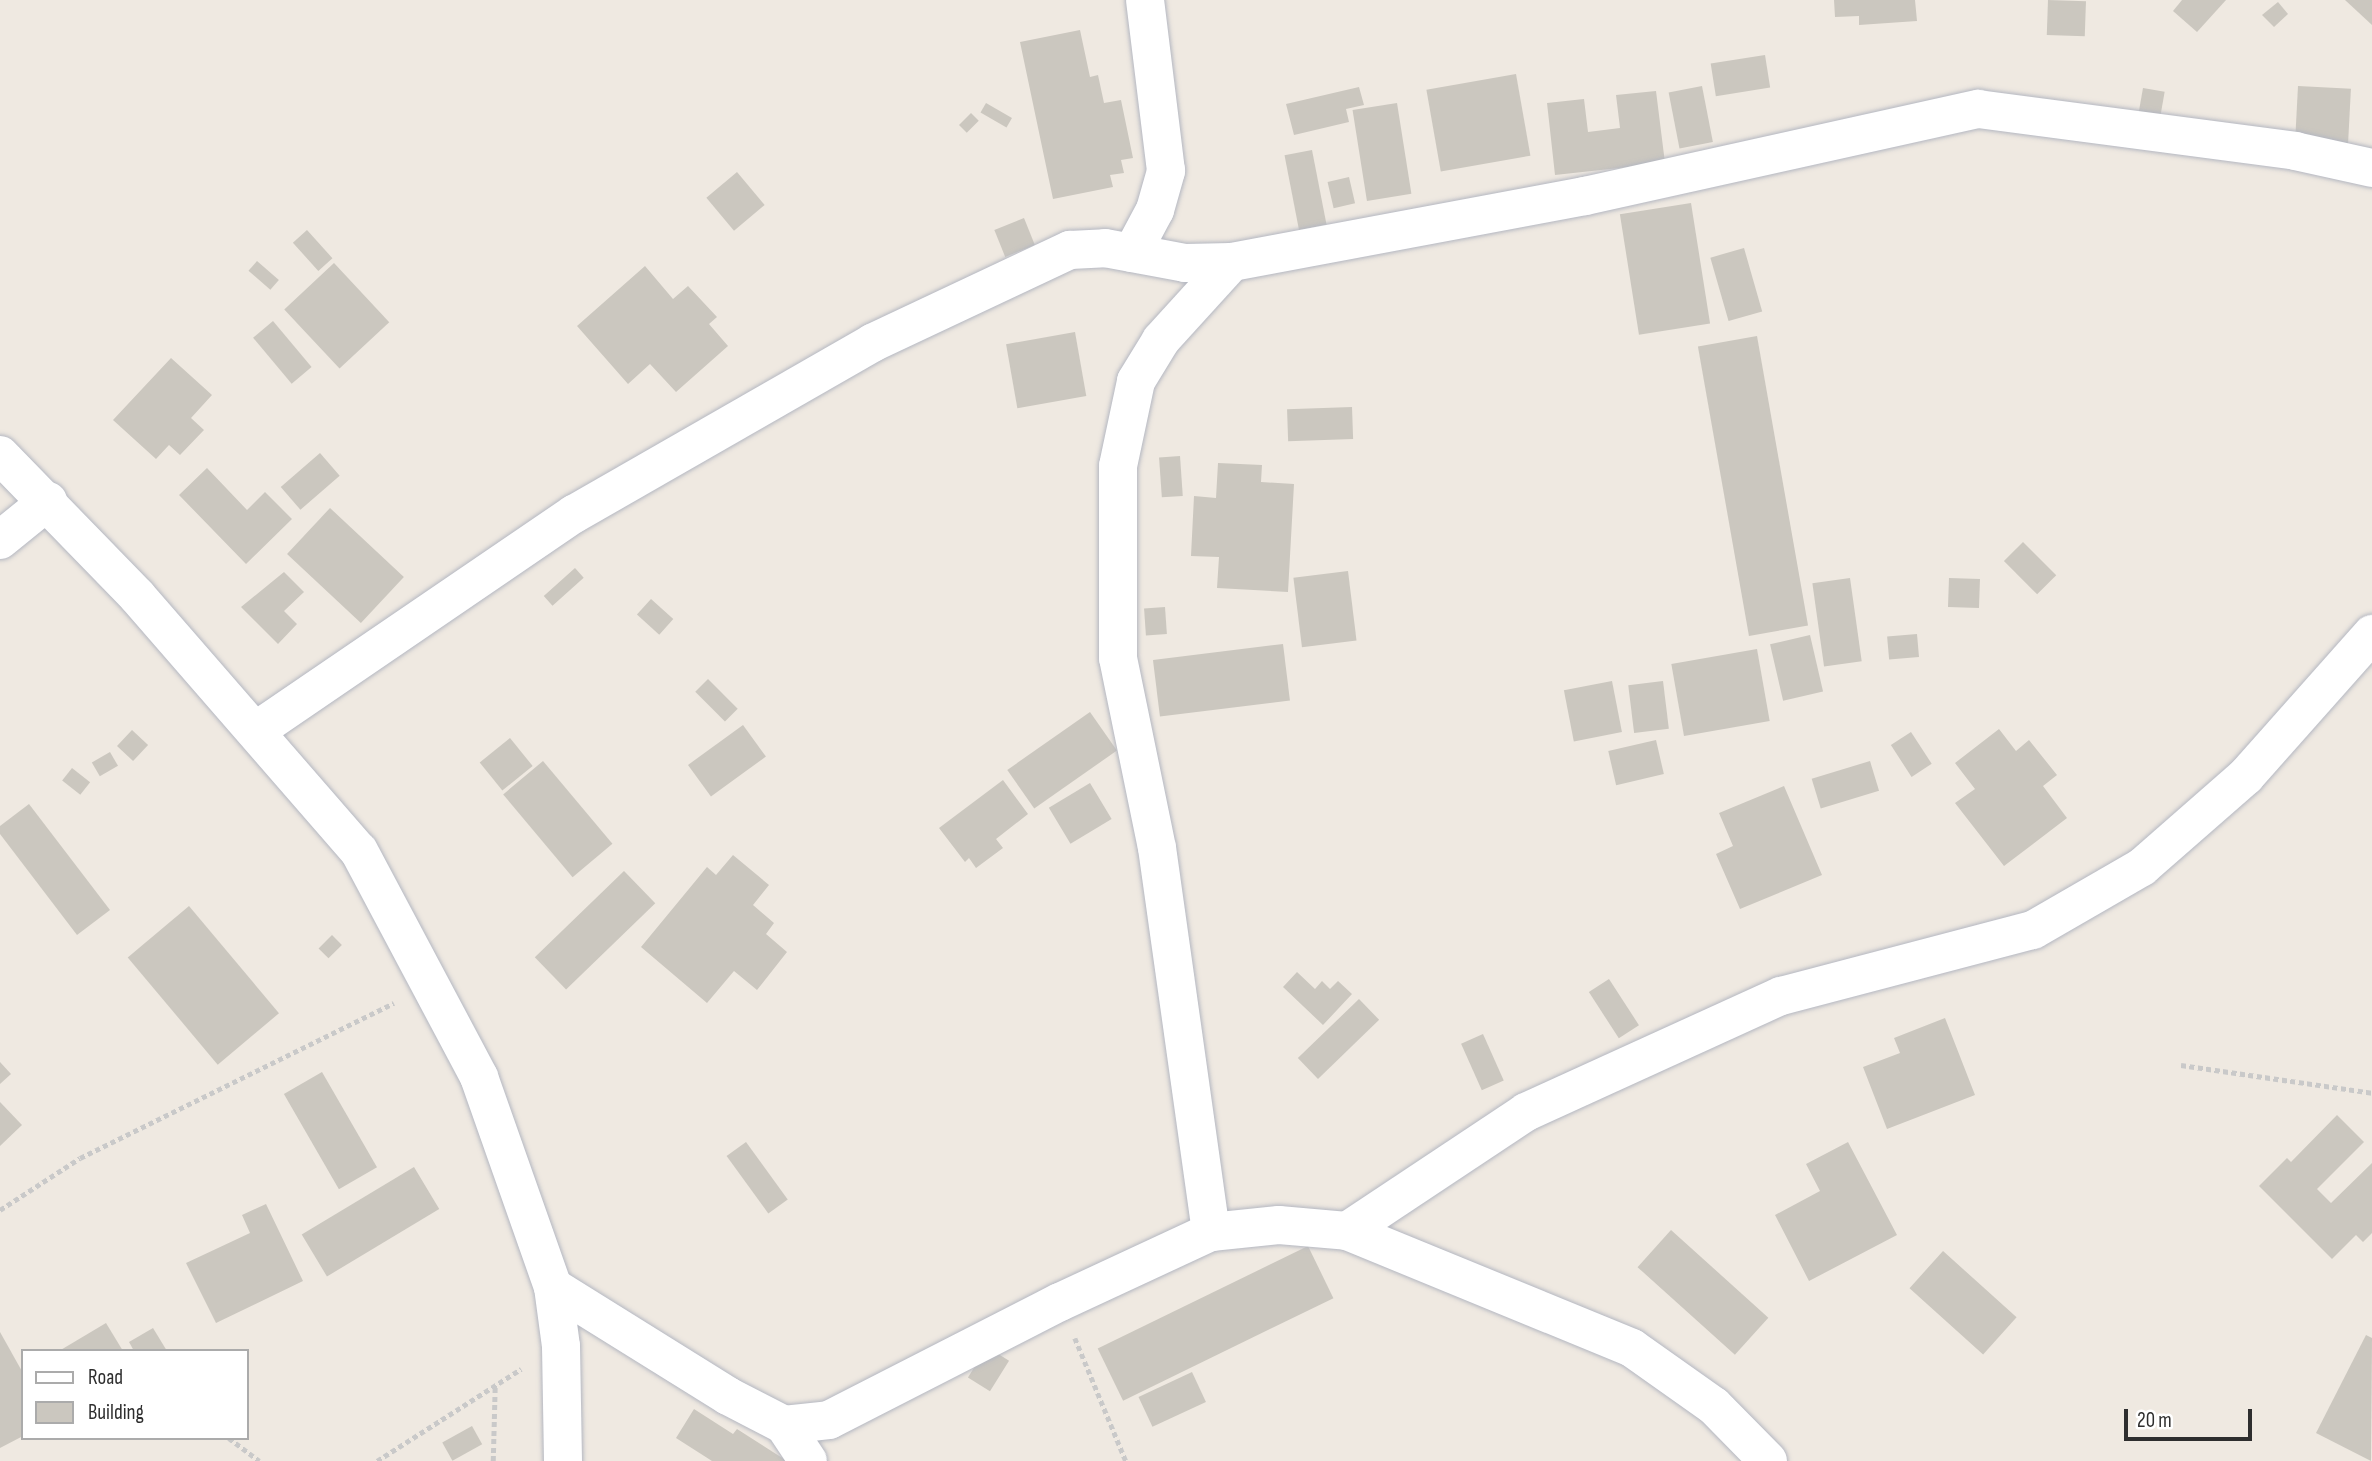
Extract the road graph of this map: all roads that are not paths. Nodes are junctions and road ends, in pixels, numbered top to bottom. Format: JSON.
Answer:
{"nodes":[{"id":1,"x":1145,"y":0,"type":"edge"},
{"id":2,"x":2372,"y":168,"type":"edge"},
{"id":3,"x":1132,"y":253,"type":"junction"},
{"id":4,"x":1232,"y":262,"type":"junction"},
{"id":5,"x":0,"y":455,"type":"edge"},
{"id":6,"x":48,"y":501,"type":"junction"},
{"id":7,"x":0,"y":540,"type":"edge"},
{"id":8,"x":2372,"y":635,"type":"edge"},
{"id":9,"x":257,"y":730,"type":"junction"},
{"id":10,"x":1347,"y":1231,"type":"junction"},
{"id":11,"x":1211,"y":1232,"type":"junction"},
{"id":12,"x":552,"y":1287,"type":"junction"},
{"id":13,"x":784,"y":1425,"type":"junction"},
{"id":14,"x":563,"y":1461,"type":"edge"},
{"id":15,"x":808,"y":1461,"type":"edge"},
{"id":16,"x":1768,"y":1461,"type":"edge"}],
"edges":[{"from":1,"to":3,"type":"street"},
{"from":2,"to":4,"type":"street"},
{"from":3,"to":4,"type":"street"},
{"from":3,"to":9,"type":"street"},
{"from":4,"to":11,"type":"street"},
{"from":5,"to":6,"type":"street"},
{"from":6,"to":7,"type":"street"},
{"from":6,"to":9,"type":"street"},
{"from":8,"to":10,"type":"street"},
{"from":9,"to":12,"type":"street"},
{"from":10,"to":11,"type":"street"},
{"from":10,"to":16,"type":"street"},
{"from":11,"to":13,"type":"street"},
{"from":12,"to":13,"type":"street"},
{"from":12,"to":14,"type":"street"},
{"from":13,"to":15,"type":"street"}]}
